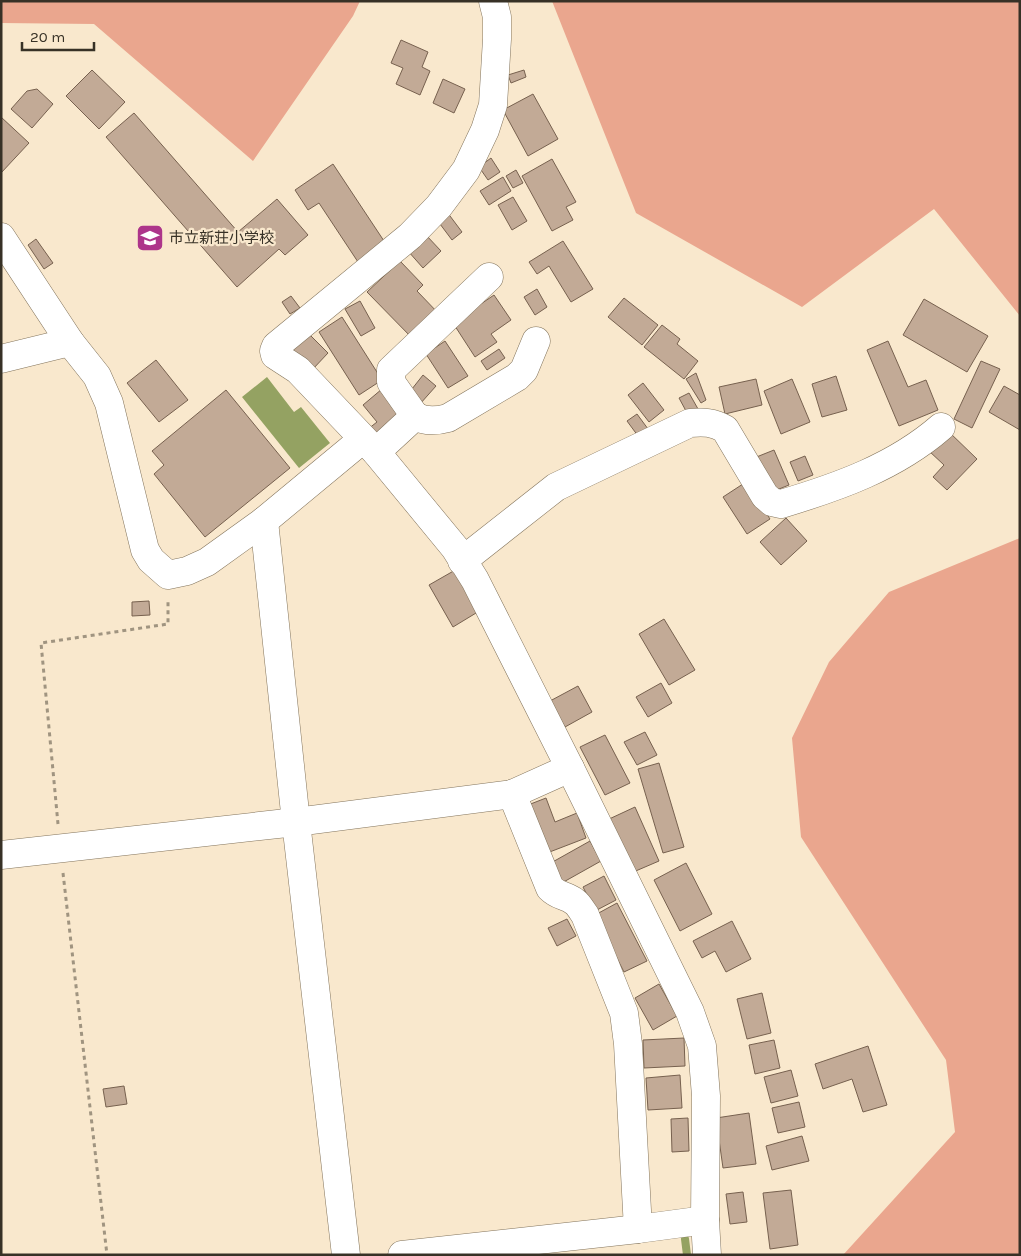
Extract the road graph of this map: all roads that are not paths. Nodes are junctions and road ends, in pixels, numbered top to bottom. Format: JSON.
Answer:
{"nodes":[{"id":1,"x":493,"y":1,"type":"edge"},
{"id":2,"x":1,"y":237,"type":"edge"},
{"id":3,"x":489,"y":277,"type":"dead end"},
{"id":4,"x":536,"y":341,"type":"dead end"},
{"id":5,"x":70,"y":342,"type":"junction"},
{"id":6,"x":1,"y":359,"type":"edge"},
{"id":7,"x":415,"y":416,"type":"junction"},
{"id":8,"x":941,"y":427,"type":"dead end"},
{"id":9,"x":369,"y":446,"type":"junction"},
{"id":10,"x":264,"y":521,"type":"junction"},
{"id":11,"x":462,"y":561,"type":"junction"},
{"id":12,"x":570,"y":768,"type":"junction"},
{"id":13,"x":512,"y":794,"type":"junction"},
{"id":14,"x":296,"y":822,"type":"junction"},
{"id":15,"x":1,"y":855,"type":"edge"},
{"id":16,"x":705,"y":1220,"type":"junction"},
{"id":17,"x":638,"y":1229,"type":"junction"},
{"id":18,"x":346,"y":1255,"type":"edge"},
{"id":19,"x":402,"y":1255,"type":"edge"},
{"id":20,"x":707,"y":1255,"type":"edge"}],
"edges":[{"from":1,"to":9,"type":"street"},
{"from":2,"to":5,"type":"street"},
{"from":3,"to":7,"type":"street"},
{"from":4,"to":7,"type":"street"},
{"from":5,"to":6,"type":"street"},
{"from":5,"to":10,"type":"street"},
{"from":7,"to":9,"type":"street"},
{"from":8,"to":11,"type":"street"},
{"from":9,"to":10,"type":"street"},
{"from":9,"to":11,"type":"street"},
{"from":10,"to":14,"type":"street"},
{"from":11,"to":12,"type":"street"},
{"from":12,"to":13,"type":"street"},
{"from":12,"to":16,"type":"street"},
{"from":13,"to":14,"type":"street"},
{"from":13,"to":17,"type":"street"},
{"from":14,"to":15,"type":"street"},
{"from":14,"to":18,"type":"street"},
{"from":16,"to":17,"type":"street"},
{"from":16,"to":20,"type":"street"},
{"from":17,"to":19,"type":"street"}]}
